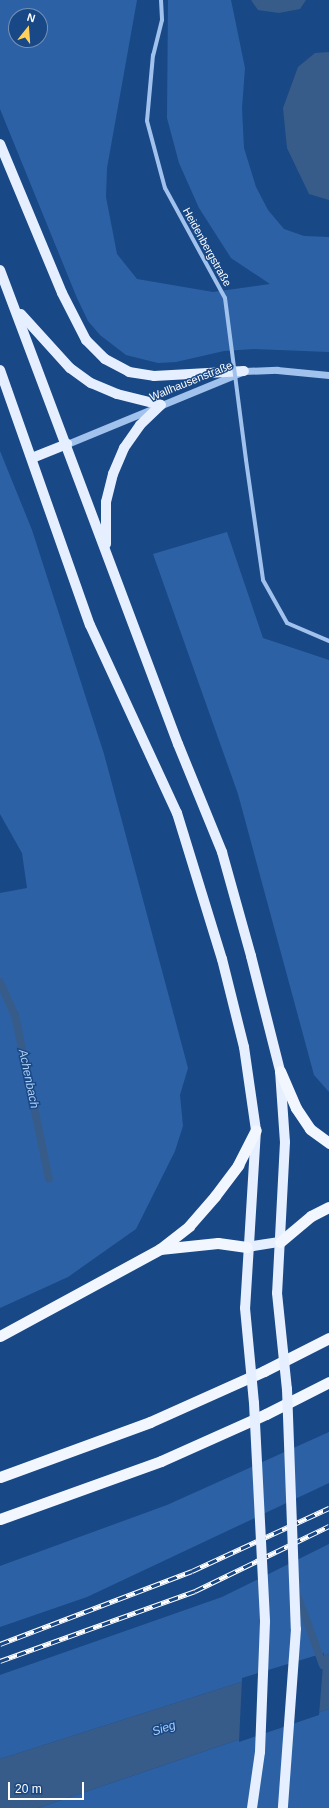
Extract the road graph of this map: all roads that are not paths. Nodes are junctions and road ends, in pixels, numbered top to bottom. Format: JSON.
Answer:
{"nodes":[{"id":1,"x":161,"y":0,"type":"edge"},
{"id":2,"x":0,"y":144,"type":"edge"},
{"id":3,"x":0,"y":270,"type":"edge"},
{"id":4,"x":16,"y":308,"type":"junction"},
{"id":5,"x":0,"y":370,"type":"edge"},
{"id":6,"x":244,"y":371,"type":"junction"},
{"id":7,"x":329,"y":375,"type":"edge"},
{"id":8,"x":161,"y":405,"type":"junction"},
{"id":9,"x":67,"y":444,"type":"junction"},
{"id":10,"x":32,"y":458,"type":"junction"},
{"id":11,"x":108,"y":558,"type":"junction"},
{"id":12,"x":329,"y":640,"type":"edge"},
{"id":13,"x":280,"y":1071,"type":"junction"},
{"id":14,"x":256,"y":1130,"type":"junction"},
{"id":15,"x":329,"y":1143,"type":"edge"},
{"id":16,"x":329,"y":1208,"type":"edge"},
{"id":17,"x":280,"y":1242,"type":"junction"},
{"id":18,"x":247,"y":1247,"type":"junction"},
{"id":19,"x":160,"y":1249,"type":"junction"},
{"id":20,"x":0,"y":1336,"type":"edge"},
{"id":21,"x":329,"y":1338,"type":"edge"},
{"id":22,"x":329,"y":1382,"type":"edge"},
{"id":23,"x":0,"y":1477,"type":"edge"},
{"id":24,"x":0,"y":1520,"type":"edge"},
{"id":25,"x":252,"y":1808,"type":"edge"},
{"id":26,"x":283,"y":1808,"type":"edge"}],
"edges":[{"from":1,"to":12,"type":"street","name":"Heidenbergstraße","bridge":true},
{"from":2,"to":6,"type":"main road"},
{"from":3,"to":4,"type":"main road"},
{"from":4,"to":8,"type":"main road"},
{"from":4,"to":9,"type":"main road"},
{"from":5,"to":10,"type":"main road"},
{"from":6,"to":7,"type":"street","name":"Wallhausenstraße"},
{"from":6,"to":8,"type":"street","name":"Wallhausenstraße"},
{"from":8,"to":9,"type":"street","name":"Wallhausenstraße"},
{"from":8,"to":11,"type":"main road"},
{"from":9,"to":10,"type":"main road"},
{"from":9,"to":11,"type":"main road"},
{"from":10,"to":14,"type":"main road"},
{"from":11,"to":13,"type":"main road"},
{"from":13,"to":15,"type":"highway"},
{"from":13,"to":17,"type":"main road"},
{"from":14,"to":18,"type":"main road"},
{"from":14,"to":19,"type":"highway"},
{"from":16,"to":17,"type":"highway"},
{"from":17,"to":18,"type":"main road"},
{"from":17,"to":26,"type":"main road","bridge":true},
{"from":18,"to":19,"type":"highway"},
{"from":18,"to":25,"type":"main road","bridge":true},
{"from":19,"to":20,"type":"highway"},
{"from":21,"to":23,"type":"highway"},
{"from":22,"to":24,"type":"highway"}]}
